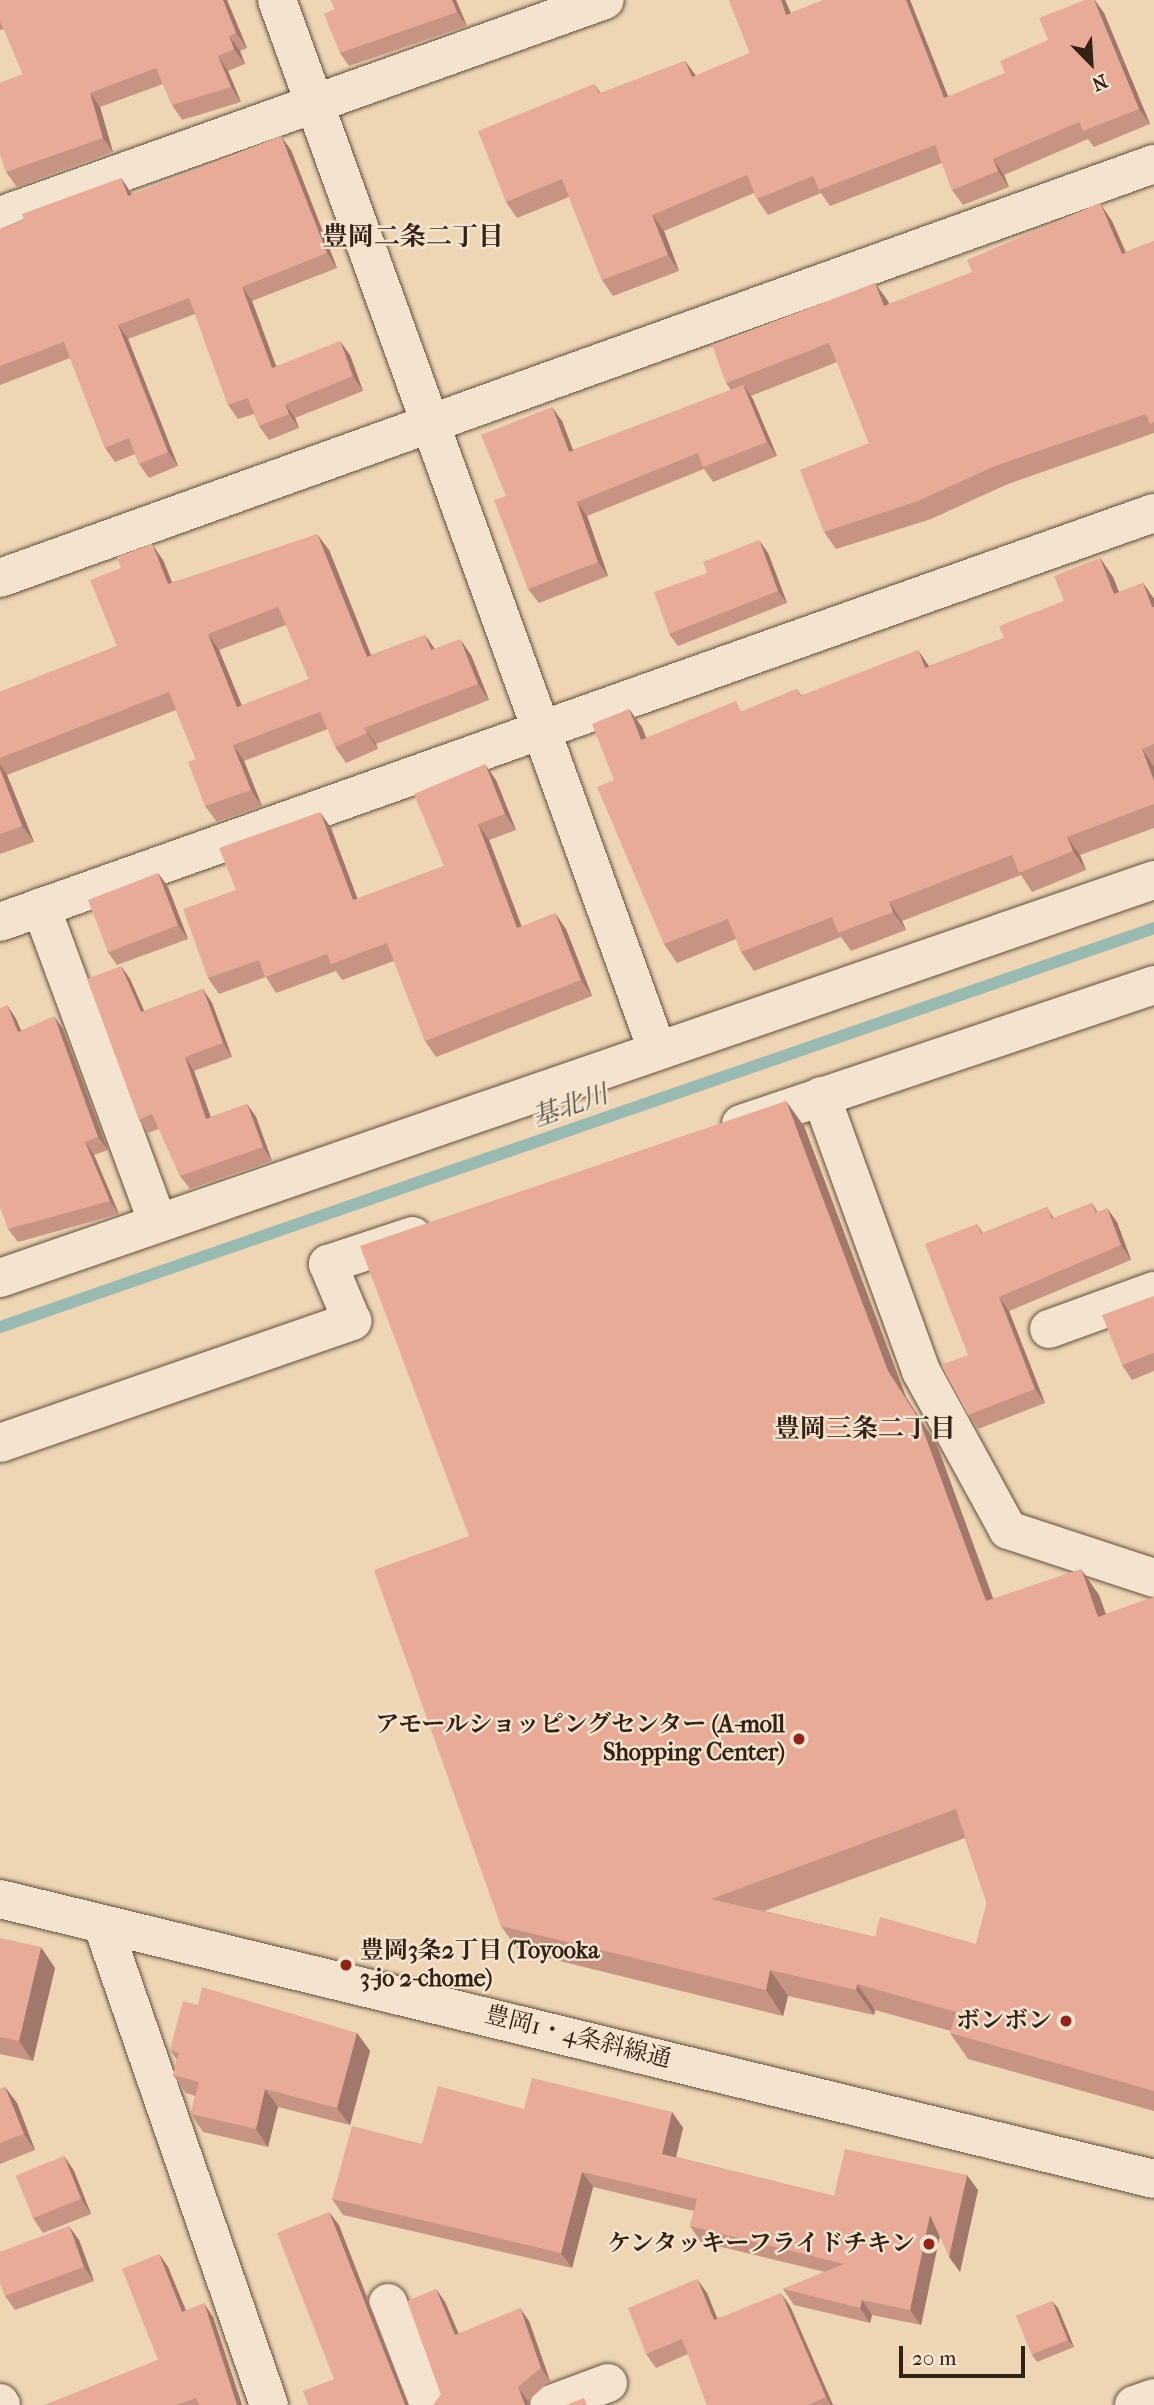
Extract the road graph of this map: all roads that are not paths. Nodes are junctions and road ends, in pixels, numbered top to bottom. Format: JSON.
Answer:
{"nodes":[{"id":1,"x":277,"y":0,"type":"edge"},
{"id":2,"x":605,"y":0,"type":"edge"},
{"id":3,"x":315,"y":104,"type":"junction"},
{"id":4,"x":1154,"y":164,"type":"edge"},
{"id":5,"x":0,"y":216,"type":"edge"},
{"id":6,"x":431,"y":422,"type":"junction"},
{"id":7,"x":1154,"y":513,"type":"edge"},
{"id":8,"x":0,"y":578,"type":"edge"},
{"id":9,"x":541,"y":728,"type":"junction"},
{"id":10,"x":1154,"y":880,"type":"edge"},
{"id":11,"x":41,"y":907,"type":"junction"},
{"id":12,"x":0,"y":922,"type":"edge"},
{"id":13,"x":1154,"y":985,"type":"edge"},
{"id":14,"x":656,"y":1047,"type":"junction"},
{"id":15,"x":821,"y":1096,"type":"junction"},
{"id":16,"x":706,"y":1136,"type":"edge"},
{"id":17,"x":158,"y":1223,"type":"junction"},
{"id":18,"x":446,"y":1224,"type":"edge"},
{"id":19,"x":0,"y":1278,"type":"edge"},
{"id":20,"x":1154,"y":1291,"type":"edge"},
{"id":21,"x":1049,"y":1329,"type":"dead end"},
{"id":22,"x":0,"y":1443,"type":"edge"},
{"id":23,"x":1154,"y":1578,"type":"edge"},
{"id":24,"x":0,"y":1899,"type":"edge"},
{"id":25,"x":103,"y":1926,"type":"junction"},
{"id":26,"x":1154,"y":2179,"type":"edge"},
{"id":27,"x":388,"y":2303,"type":"dead end"},
{"id":28,"x":608,"y":2383,"type":"dead end"},
{"id":29,"x":1154,"y":2398,"type":"edge"},
{"id":30,"x":269,"y":2405,"type":"edge"},
{"id":31,"x":429,"y":2405,"type":"edge"},
{"id":32,"x":549,"y":2405,"type":"edge"},
{"id":33,"x":1134,"y":2405,"type":"edge"}],
"edges":[{"from":1,"to":3,"type":"street"},
{"from":2,"to":3,"type":"street"},
{"from":3,"to":5,"type":"street"},
{"from":3,"to":6,"type":"street"},
{"from":4,"to":6,"type":"street"},
{"from":6,"to":8,"type":"street"},
{"from":6,"to":9,"type":"street"},
{"from":7,"to":9,"type":"street"},
{"from":9,"to":11,"type":"street"},
{"from":9,"to":14,"type":"street"},
{"from":10,"to":14,"type":"street"},
{"from":11,"to":12,"type":"street"},
{"from":11,"to":17,"type":"street"},
{"from":13,"to":15,"type":"street"},
{"from":14,"to":17,"type":"street"},
{"from":15,"to":16,"type":"street"},
{"from":15,"to":23,"type":"street"},
{"from":17,"to":19,"type":"street"},
{"from":18,"to":22,"type":"street"},
{"from":20,"to":21,"type":"street"},
{"from":24,"to":25,"type":"street","name":"豊岡1・4条斜線通"},
{"from":25,"to":26,"type":"street","name":"豊岡1・4条斜線通"},
{"from":25,"to":30,"type":"street"},
{"from":27,"to":31,"type":"street"},
{"from":28,"to":32,"type":"street"},
{"from":29,"to":33,"type":"street"}]}
